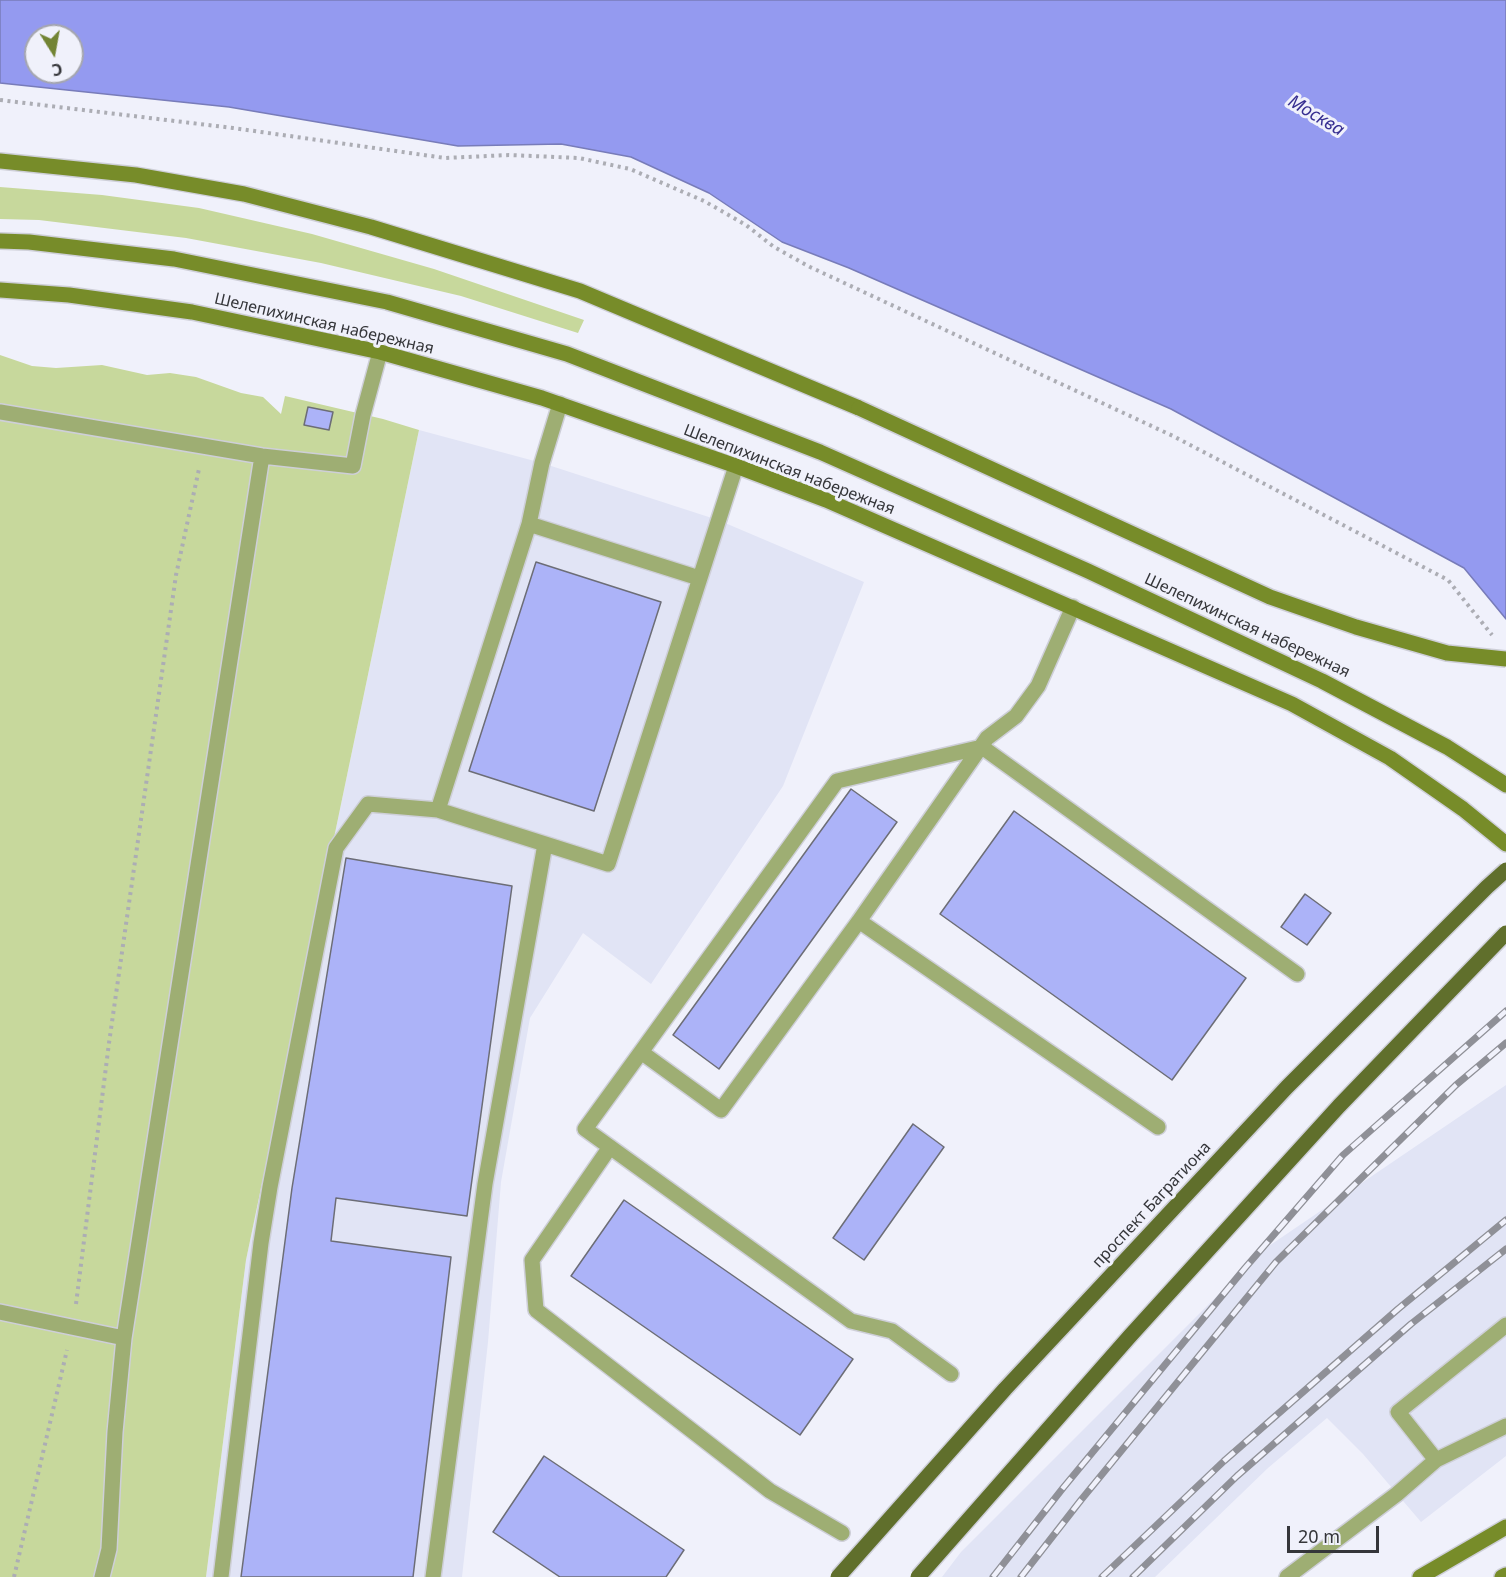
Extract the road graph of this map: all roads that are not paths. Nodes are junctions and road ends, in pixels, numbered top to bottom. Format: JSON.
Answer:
{"nodes":[{"id":1,"x":0,"y":161,"type":"edge"},
{"id":2,"x":0,"y":241,"type":"edge"},
{"id":3,"x":0,"y":290,"type":"edge"},
{"id":4,"x":380,"y":352,"type":"junction"},
{"id":5,"x":560,"y":404,"type":"junction"},
{"id":6,"x":0,"y":412,"type":"edge"},
{"id":7,"x":262,"y":456,"type":"junction"},
{"id":8,"x":736,"y":466,"type":"junction"},
{"id":9,"x":529,"y":524,"type":"junction"},
{"id":10,"x":699,"y":578,"type":"junction"},
{"id":11,"x":1073,"y":607,"type":"junction"},
{"id":12,"x":1506,"y":659,"type":"edge"},
{"id":13,"x":982,"y":747,"type":"junction"},
{"id":14,"x":1506,"y":785,"type":"edge"},
{"id":15,"x":438,"y":810,"type":"junction"},
{"id":16,"x":545,"y":844,"type":"junction"},
{"id":17,"x":1506,"y":844,"type":"edge"},
{"id":18,"x":1506,"y":870,"type":"edge"},
{"id":19,"x":859,"y":921,"type":"junction"},
{"id":20,"x":1506,"y":933,"type":"edge"},
{"id":21,"x":1297,"y":974,"type":"dead end"},
{"id":22,"x":641,"y":1052,"type":"junction"},
{"id":23,"x":1158,"y":1127,"type":"dead end"},
{"id":24,"x":610,"y":1147,"type":"junction"},
{"id":25,"x":0,"y":1312,"type":"edge"},
{"id":26,"x":1506,"y":1325,"type":"edge"},
{"id":27,"x":124,"y":1338,"type":"junction"},
{"id":28,"x":951,"y":1374,"type":"dead end"},
{"id":29,"x":1506,"y":1426,"type":"edge"},
{"id":30,"x":1436,"y":1460,"type":"junction"},
{"id":31,"x":1506,"y":1527,"type":"edge"},
{"id":32,"x":842,"y":1533,"type":"dead end"},
{"id":33,"x":102,"y":1577,"type":"edge"},
{"id":34,"x":221,"y":1577,"type":"edge"},
{"id":35,"x":433,"y":1577,"type":"edge"},
{"id":36,"x":838,"y":1577,"type":"edge"},
{"id":37,"x":918,"y":1577,"type":"edge"},
{"id":38,"x":1287,"y":1577,"type":"edge"},
{"id":39,"x":1420,"y":1577,"type":"edge"}],
"edges":[{"from":1,"to":12,"type":"main road","bridge":true},
{"from":2,"to":14,"type":"main road","name":"Шелепихинская набережная"},
{"from":3,"to":4,"type":"main road","name":"Шелепихинская набережная"},
{"from":4,"to":5,"type":"main road","name":"Шелепихинская набережная"},
{"from":4,"to":7,"type":"lane"},
{"from":5,"to":8,"type":"main road","name":"Шелепихинская набережная"},
{"from":5,"to":9,"type":"lane"},
{"from":6,"to":7,"type":"lane"},
{"from":7,"to":27,"type":"lane"},
{"from":8,"to":10,"type":"lane"},
{"from":8,"to":11,"type":"main road","name":"Шелепихинская набережная"},
{"from":9,"to":10,"type":"lane"},
{"from":9,"to":15,"type":"lane"},
{"from":10,"to":16,"type":"lane"},
{"from":11,"to":13,"type":"lane"},
{"from":11,"to":17,"type":"main road","name":"Шелепихинская набережная"},
{"from":13,"to":19,"type":"lane"},
{"from":13,"to":21,"type":"lane"},
{"from":13,"to":22,"type":"lane"},
{"from":15,"to":16,"type":"lane"},
{"from":15,"to":34,"type":"lane"},
{"from":16,"to":35,"type":"lane"},
{"from":18,"to":36,"type":"main road","name":"проспект Багратиона","bridge":true},
{"from":19,"to":22,"type":"lane"},
{"from":19,"to":23,"type":"lane"},
{"from":20,"to":37,"type":"main road","bridge":true},
{"from":22,"to":24,"type":"lane"},
{"from":24,"to":28,"type":"lane"},
{"from":24,"to":32,"type":"lane"},
{"from":25,"to":27,"type":"lane"},
{"from":26,"to":30,"type":"lane"},
{"from":27,"to":33,"type":"lane"},
{"from":29,"to":30,"type":"lane"},
{"from":30,"to":38,"type":"lane"},
{"from":31,"to":39,"type":"main road"}]}
